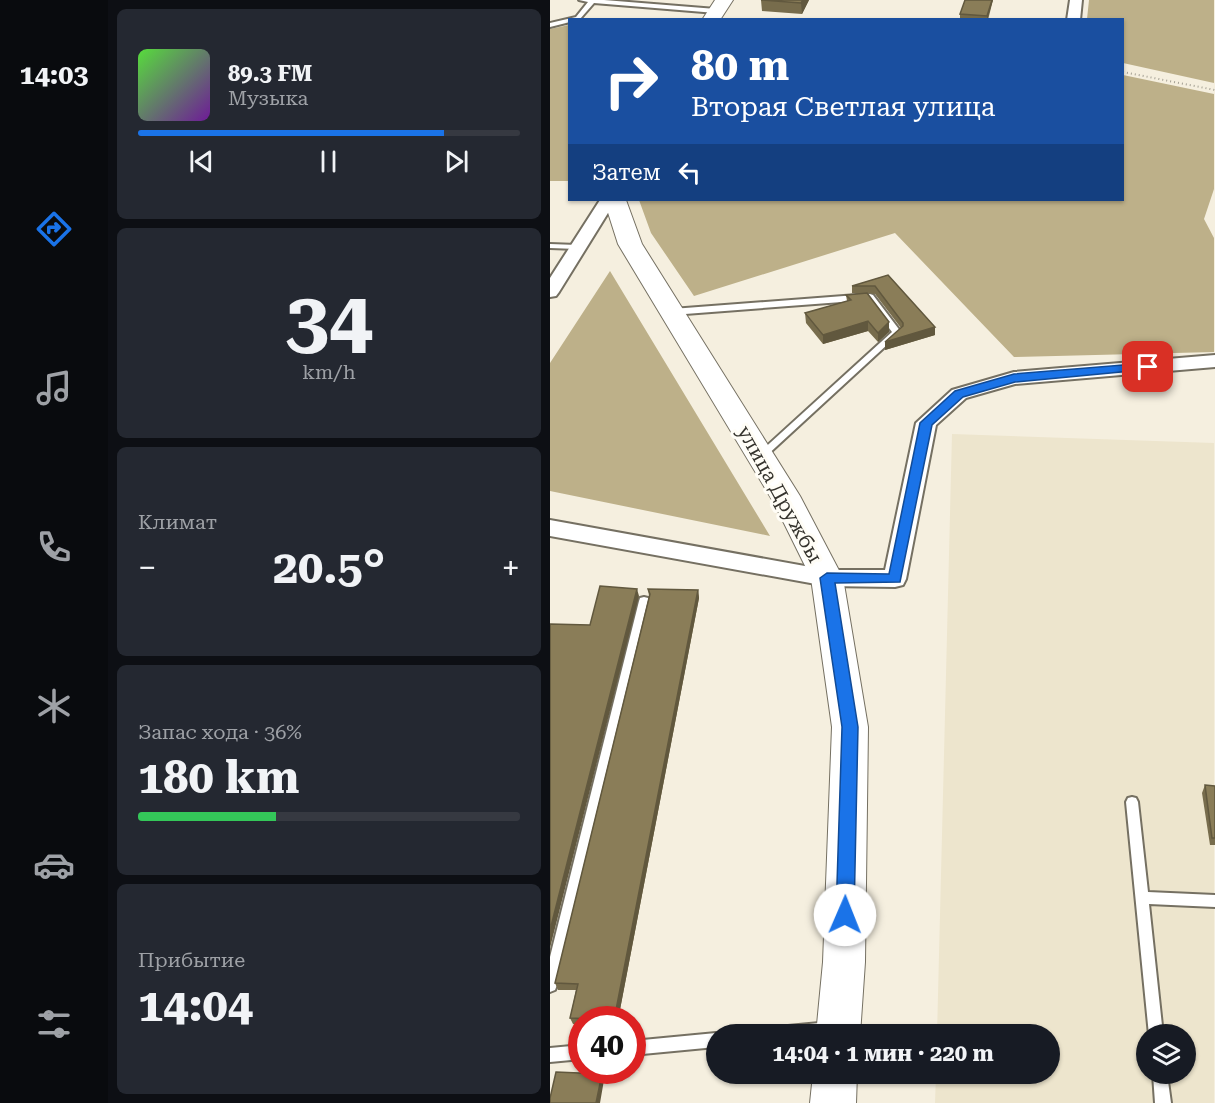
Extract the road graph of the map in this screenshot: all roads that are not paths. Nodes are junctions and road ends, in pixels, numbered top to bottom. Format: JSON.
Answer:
{"nodes":[{"id":1,"x":582,"y":0,"type":"edge"},
{"id":2,"x":1076,"y":0,"type":"edge"},
{"id":3,"x":592,"y":1,"type":"edge"},
{"id":4,"x":717,"y":10,"type":"edge"},
{"id":5,"x":578,"y":18,"type":"edge"},
{"id":6,"x":1073,"y":18,"type":"edge"},
{"id":7,"x":568,"y":21,"type":"edge"},
{"id":8,"x":550,"y":25,"type":"edge"},
{"id":9,"x":607,"y":201,"type":"edge"},
{"id":10,"x":615,"y":201,"type":"edge"},
{"id":11,"x":550,"y":246,"type":"edge"},
{"id":12,"x":577,"y":247,"type":"junction"},
{"id":13,"x":550,"y":292,"type":"edge"},
{"id":14,"x":672,"y":312,"type":"junction"},
{"id":15,"x":1214,"y":361,"type":"edge"},
{"id":16,"x":761,"y":457,"type":"junction"},
{"id":17,"x":550,"y":528,"type":"edge"},
{"id":18,"x":827,"y":578,"type":"junction"},
{"id":19,"x":644,"y":601,"type":"dead end"},
{"id":20,"x":1132,"y":802,"type":"dead end"},
{"id":21,"x":1142,"y":898,"type":"junction"},
{"id":22,"x":1214,"y":902,"type":"edge"},
{"id":23,"x":550,"y":985,"type":"edge"},
{"id":24,"x":840,"y":1024,"type":"edge"},
{"id":25,"x":1155,"y":1024,"type":"edge"},
{"id":26,"x":706,"y":1041,"type":"edge"},
{"id":27,"x":646,"y":1047,"type":"edge"},
{"id":28,"x":568,"y":1053,"type":"edge"},
{"id":29,"x":550,"y":1055,"type":"edge"},
{"id":30,"x":834,"y":1084,"type":"edge"},
{"id":31,"x":1161,"y":1084,"type":"edge"},
{"id":32,"x":833,"y":1103,"type":"edge"},
{"id":33,"x":1163,"y":1103,"type":"edge"}],
"edges":[{"from":1,"to":3,"type":"lane"},
{"from":2,"to":6,"type":"street"},
{"from":3,"to":4,"type":"lane"},
{"from":3,"to":5,"type":"lane"},
{"from":7,"to":8,"type":"lane"},
{"from":9,"to":12,"type":"street"},
{"from":10,"to":14,"type":"street","name":"улица Дружбы"},
{"from":11,"to":12,"type":"lane"},
{"from":12,"to":13,"type":"street"},
{"from":14,"to":16,"type":"street","name":"улица Дружбы"},
{"from":14,"to":16,"type":"lane"},
{"from":15,"to":18,"type":"street"},
{"from":16,"to":18,"type":"street","name":"улица Дружбы"},
{"from":17,"to":18,"type":"street"},
{"from":18,"to":24,"type":"street","name":"улица Дружбы"},
{"from":19,"to":23,"type":"lane"},
{"from":20,"to":21,"type":"lane"},
{"from":21,"to":22,"type":"lane"},
{"from":21,"to":25,"type":"lane"},
{"from":26,"to":27,"type":"lane"},
{"from":28,"to":29,"type":"lane"},
{"from":30,"to":32,"type":"street"},
{"from":31,"to":33,"type":"lane"}]}
